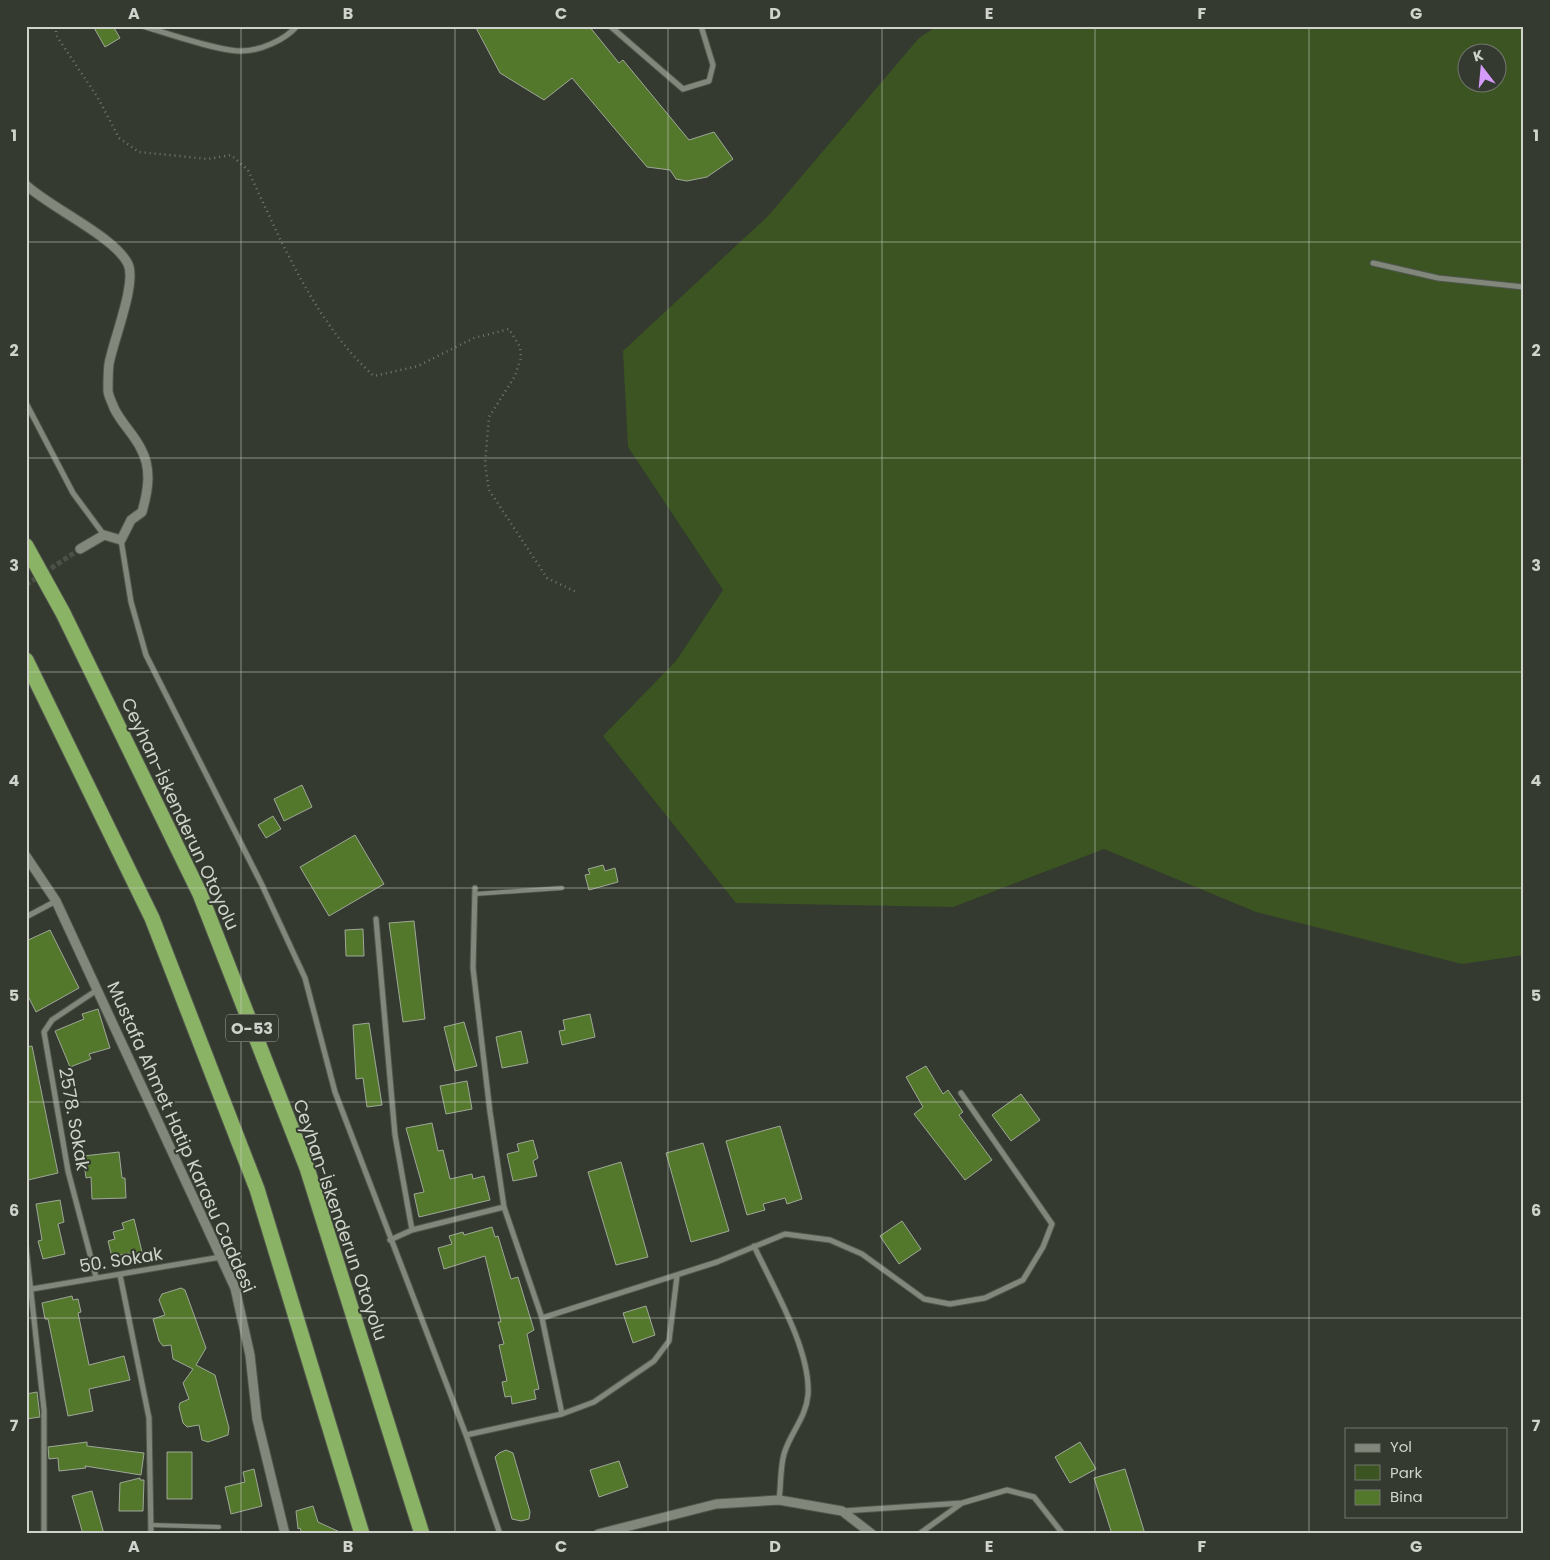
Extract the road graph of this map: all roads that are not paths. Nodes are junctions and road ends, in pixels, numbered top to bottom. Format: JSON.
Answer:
{"nodes":[{"id":1,"x":142,"y":26,"type":"edge"},
{"id":2,"x":297,"y":26,"type":"edge"},
{"id":3,"x":610,"y":26,"type":"edge"},
{"id":4,"x":701,"y":26,"type":"edge"},
{"id":5,"x":26,"y":185,"type":"edge"},
{"id":6,"x":1373,"y":263,"type":"dead end"},
{"id":7,"x":1524,"y":287,"type":"edge"},
{"id":8,"x":26,"y":403,"type":"edge"},
{"id":9,"x":104,"y":535,"type":"junction"},
{"id":10,"x":121,"y":540,"type":"junction"},
{"id":11,"x":26,"y":546,"type":"edge"},
{"id":12,"x":80,"y":550,"type":"tunnel mouth"},
{"id":13,"x":26,"y":660,"type":"edge"},
{"id":14,"x":26,"y":856,"type":"edge"},
{"id":15,"x":562,"y":888,"type":"dead end"},
{"id":16,"x":475,"y":891,"type":"joint"},
{"id":17,"x":56,"y":901,"type":"junction"},
{"id":18,"x":26,"y":917,"type":"edge"},
{"id":19,"x":376,"y":919,"type":"dead end"},
{"id":20,"x":97,"y":990,"type":"junction"},
{"id":21,"x":961,"y":1093,"type":"dead end"},
{"id":22,"x":504,"y":1207,"type":"junction"},
{"id":23,"x":412,"y":1230,"type":"junction"},
{"id":24,"x":390,"y":1240,"type":"junction"},
{"id":25,"x":754,"y":1246,"type":"junction"},
{"id":26,"x":26,"y":1247,"type":"edge"},
{"id":27,"x":221,"y":1257,"type":"junction"},
{"id":28,"x":120,"y":1275,"type":"junction"},
{"id":29,"x":677,"y":1276,"type":"junction"},
{"id":30,"x":96,"y":1277,"type":"junction"},
{"id":31,"x":29,"y":1289,"type":"edge"},
{"id":32,"x":542,"y":1318,"type":"junction"},
{"id":33,"x":562,"y":1414,"type":"junction"},
{"id":34,"x":466,"y":1435,"type":"junction"},
{"id":35,"x":779,"y":1500,"type":"junction"},
{"id":36,"x":962,"y":1503,"type":"junction"},
{"id":37,"x":842,"y":1511,"type":"junction"},
{"id":38,"x":151,"y":1525,"type":"junction"},
{"id":39,"x":219,"y":1527,"type":"dead end"},
{"id":40,"x":44,"y":1534,"type":"edge"},
{"id":41,"x":150,"y":1534,"type":"edge"},
{"id":42,"x":285,"y":1534,"type":"edge"},
{"id":43,"x":362,"y":1534,"type":"edge"},
{"id":44,"x":422,"y":1534,"type":"edge"},
{"id":45,"x":500,"y":1534,"type":"edge"},
{"id":46,"x":598,"y":1534,"type":"edge"},
{"id":47,"x":872,"y":1534,"type":"edge"},
{"id":48,"x":919,"y":1534,"type":"edge"},
{"id":49,"x":1063,"y":1534,"type":"edge"}],
"edges":[{"from":1,"to":2,"type":"street"},
{"from":3,"to":4,"type":"street"},
{"from":5,"to":10,"type":"street"},
{"from":6,"to":7,"type":"street"},
{"from":8,"to":9,"type":"street"},
{"from":9,"to":10,"type":"street"},
{"from":9,"to":12,"type":"street"},
{"from":10,"to":24,"type":"street"},
{"from":11,"to":44,"type":"highway","name":"Ceyhan-İskenderun Otoyolu","number":"O-53"},
{"from":13,"to":43,"type":"highway","number":"O-53"},
{"from":14,"to":17,"type":"street","name":"Mustafa Ahmet Hatip Karasu Caddesi"},
{"from":15,"to":16,"type":"lane"},
{"from":16,"to":22,"type":"street"},
{"from":17,"to":18,"type":"street"},
{"from":17,"to":20,"type":"street","name":"Mustafa Ahmet Hatip Karasu Caddesi"},
{"from":19,"to":23,"type":"street"},
{"from":20,"to":27,"type":"street","name":"Mustafa Ahmet Hatip Karasu Caddesi"},
{"from":20,"to":30,"type":"street","name":"2578. Sokak"},
{"from":21,"to":25,"type":"street"},
{"from":22,"to":23,"type":"street"},
{"from":22,"to":32,"type":"street"},
{"from":23,"to":24,"type":"street"},
{"from":24,"to":34,"type":"street"},
{"from":25,"to":29,"type":"street"},
{"from":25,"to":35,"type":"street"},
{"from":26,"to":31,"type":"street"},
{"from":27,"to":28,"type":"street","name":"50. Sokak"},
{"from":27,"to":42,"type":"street","name":"Mustafa Ahmet Hatip Karasu Caddesi"},
{"from":28,"to":30,"type":"street","name":"50. Sokak"},
{"from":28,"to":38,"type":"street"},
{"from":29,"to":32,"type":"street"},
{"from":29,"to":33,"type":"street"},
{"from":30,"to":31,"type":"street","name":"50. Sokak"},
{"from":31,"to":40,"type":"street"},
{"from":32,"to":33,"type":"street"},
{"from":33,"to":34,"type":"street"},
{"from":34,"to":45,"type":"street"},
{"from":35,"to":37,"type":"street"},
{"from":35,"to":46,"type":"street"},
{"from":36,"to":37,"type":"street"},
{"from":36,"to":48,"type":"street"},
{"from":36,"to":49,"type":"street"},
{"from":37,"to":47,"type":"street"},
{"from":38,"to":39,"type":"lane"},
{"from":38,"to":41,"type":"street"}]}
